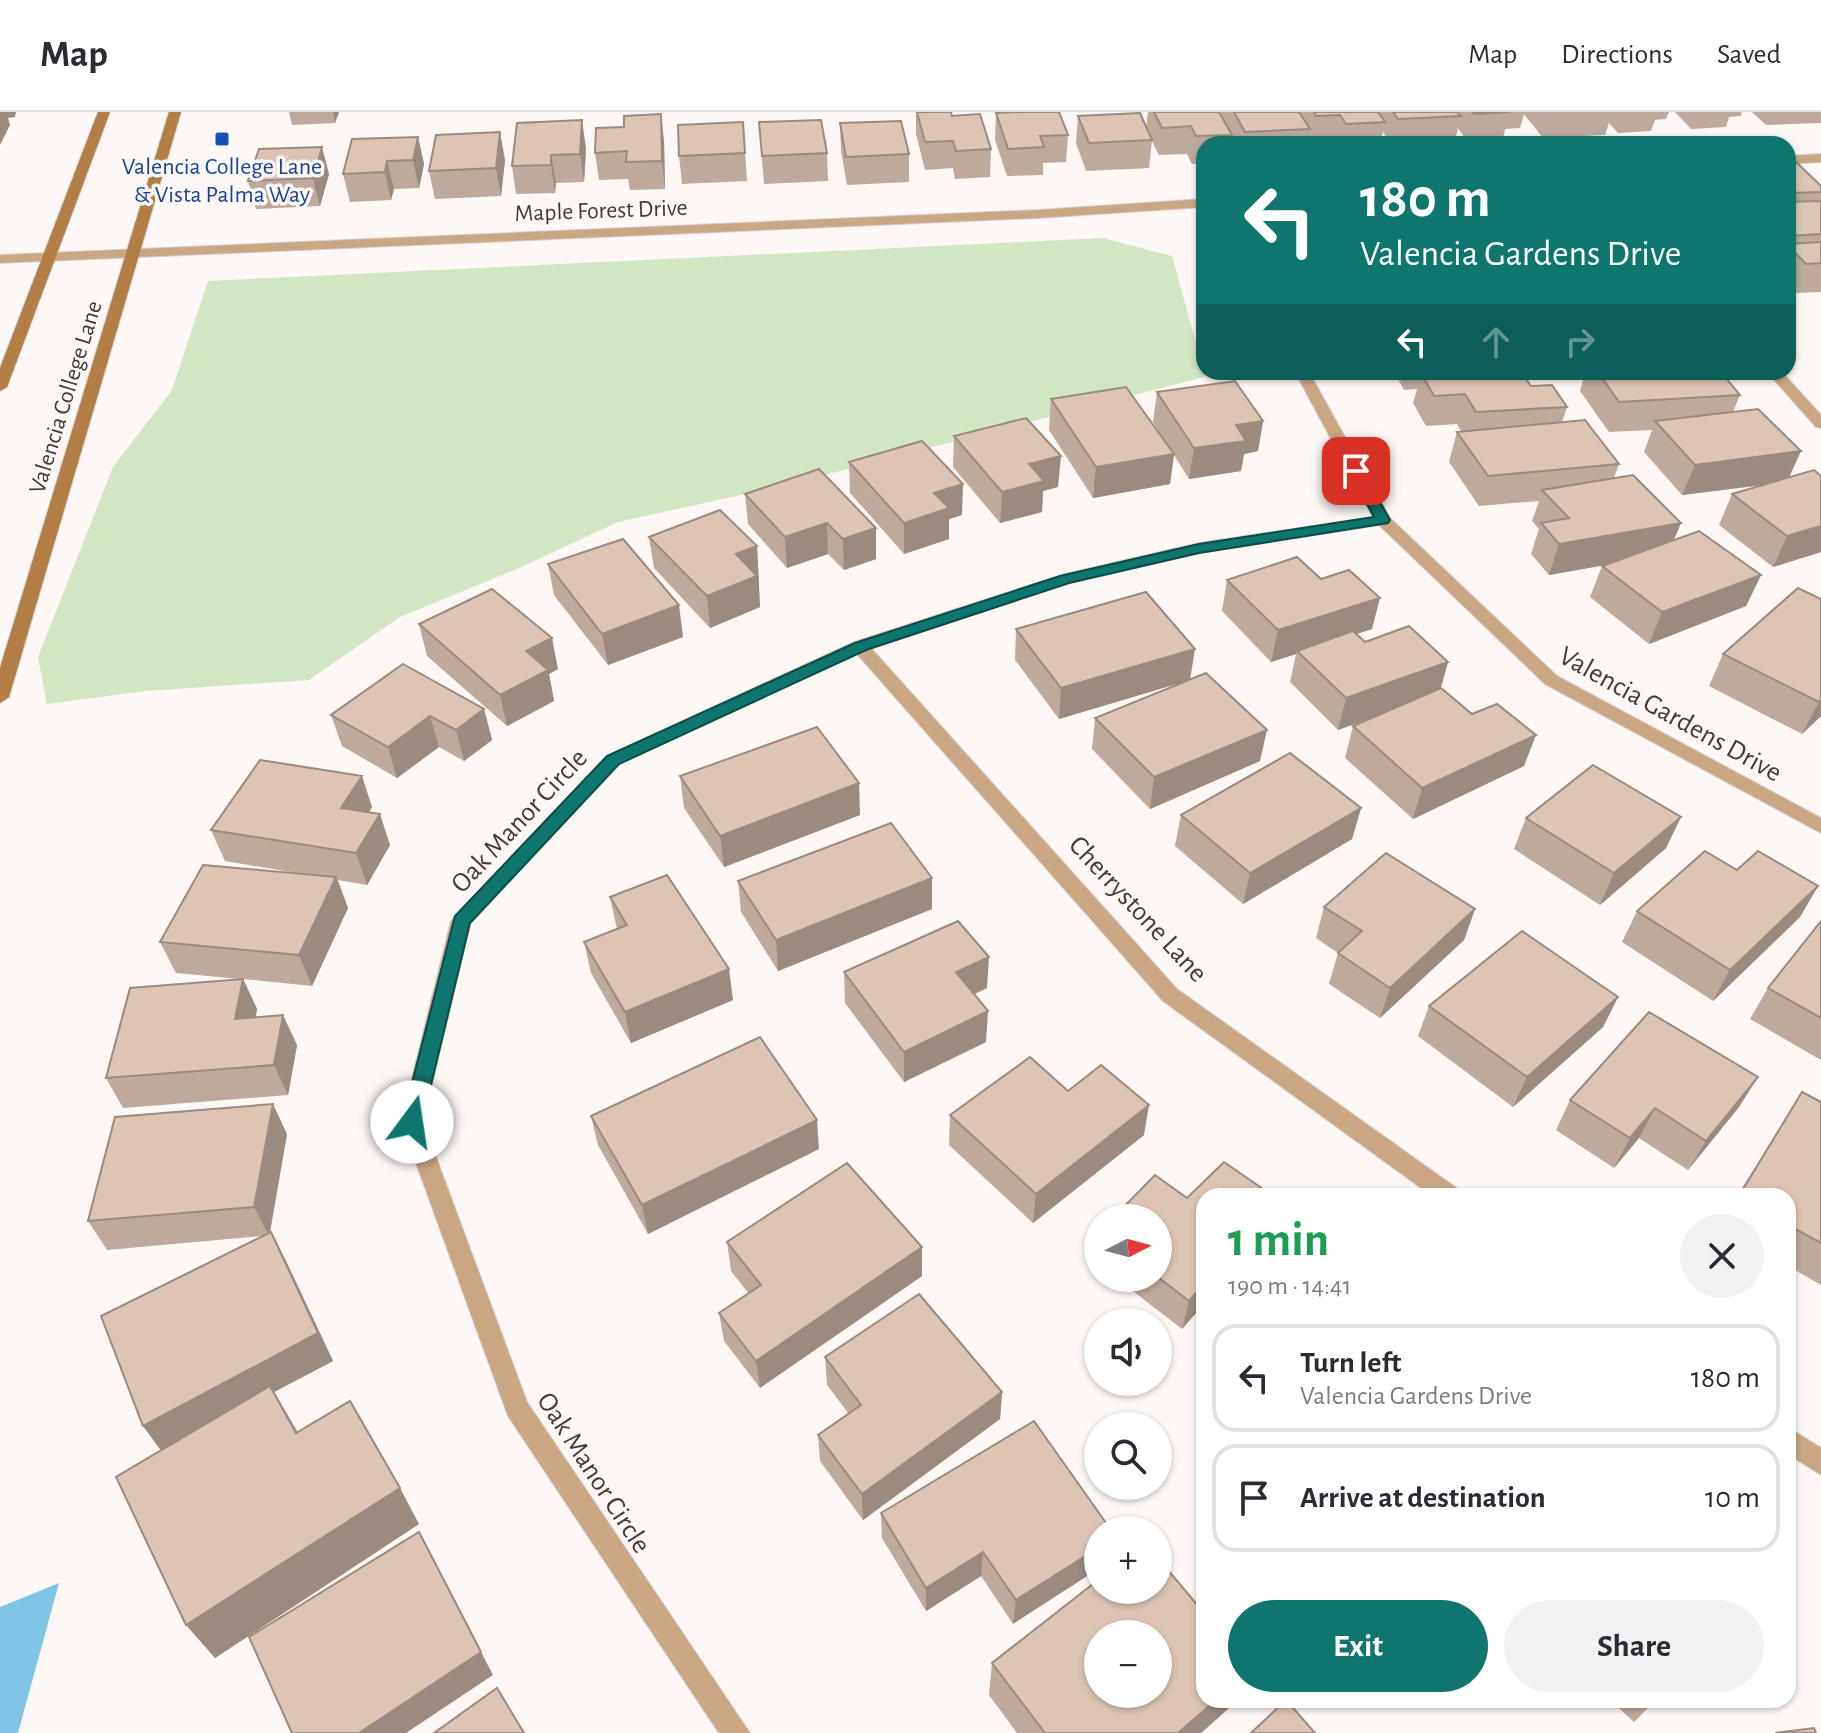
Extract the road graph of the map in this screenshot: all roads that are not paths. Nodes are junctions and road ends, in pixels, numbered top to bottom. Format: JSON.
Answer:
{"nodes":[{"id":1,"x":104,"y":112,"type":"edge"},
{"id":2,"x":175,"y":112,"type":"edge"},
{"id":3,"x":1821,"y":158,"type":"edge"},
{"id":4,"x":1796,"y":160,"type":"edge"},
{"id":5,"x":1196,"y":204,"type":"edge"},
{"id":6,"x":134,"y":252,"type":"junction"},
{"id":7,"x":49,"y":256,"type":"junction"},
{"id":8,"x":0,"y":259,"type":"edge"},
{"id":9,"x":1306,"y":380,"type":"edge"},
{"id":10,"x":1781,"y":380,"type":"edge"},
{"id":11,"x":0,"y":387,"type":"edge"},
{"id":12,"x":1821,"y":424,"type":"edge"},
{"id":13,"x":1383,"y":520,"type":"junction"},
{"id":14,"x":860,"y":646,"type":"junction"},
{"id":15,"x":0,"y":697,"type":"edge"},
{"id":16,"x":1821,"y":826,"type":"edge"},
{"id":17,"x":1439,"y":1188,"type":"edge"},
{"id":18,"x":1796,"y":1445,"type":"edge"},
{"id":19,"x":1821,"y":1463,"type":"edge"},
{"id":20,"x":736,"y":1733,"type":"edge"}],
"edges":[{"from":1,"to":7,"type":"street"},
{"from":2,"to":6,"type":"street","name":"Valencia College Lane"},
{"from":3,"to":4,"type":"street"},
{"from":5,"to":6,"type":"street","name":"Maple Forest Drive"},
{"from":6,"to":7,"type":"street","name":"Maple Forest Drive"},
{"from":6,"to":15,"type":"street","name":"Valencia College Lane"},
{"from":7,"to":8,"type":"street","name":"Maple Forest Drive"},
{"from":7,"to":11,"type":"street"},
{"from":9,"to":13,"type":"street","name":"Valencia Gardens Drive"},
{"from":10,"to":12,"type":"street"},
{"from":13,"to":14,"type":"street","name":"Oak Manor Circle"},
{"from":13,"to":16,"type":"street","name":"Valencia Gardens Drive"},
{"from":14,"to":17,"type":"street","name":"Cherrystone Lane"},
{"from":14,"to":20,"type":"street","name":"Oak Manor Circle"},
{"from":18,"to":19,"type":"street"}]}
